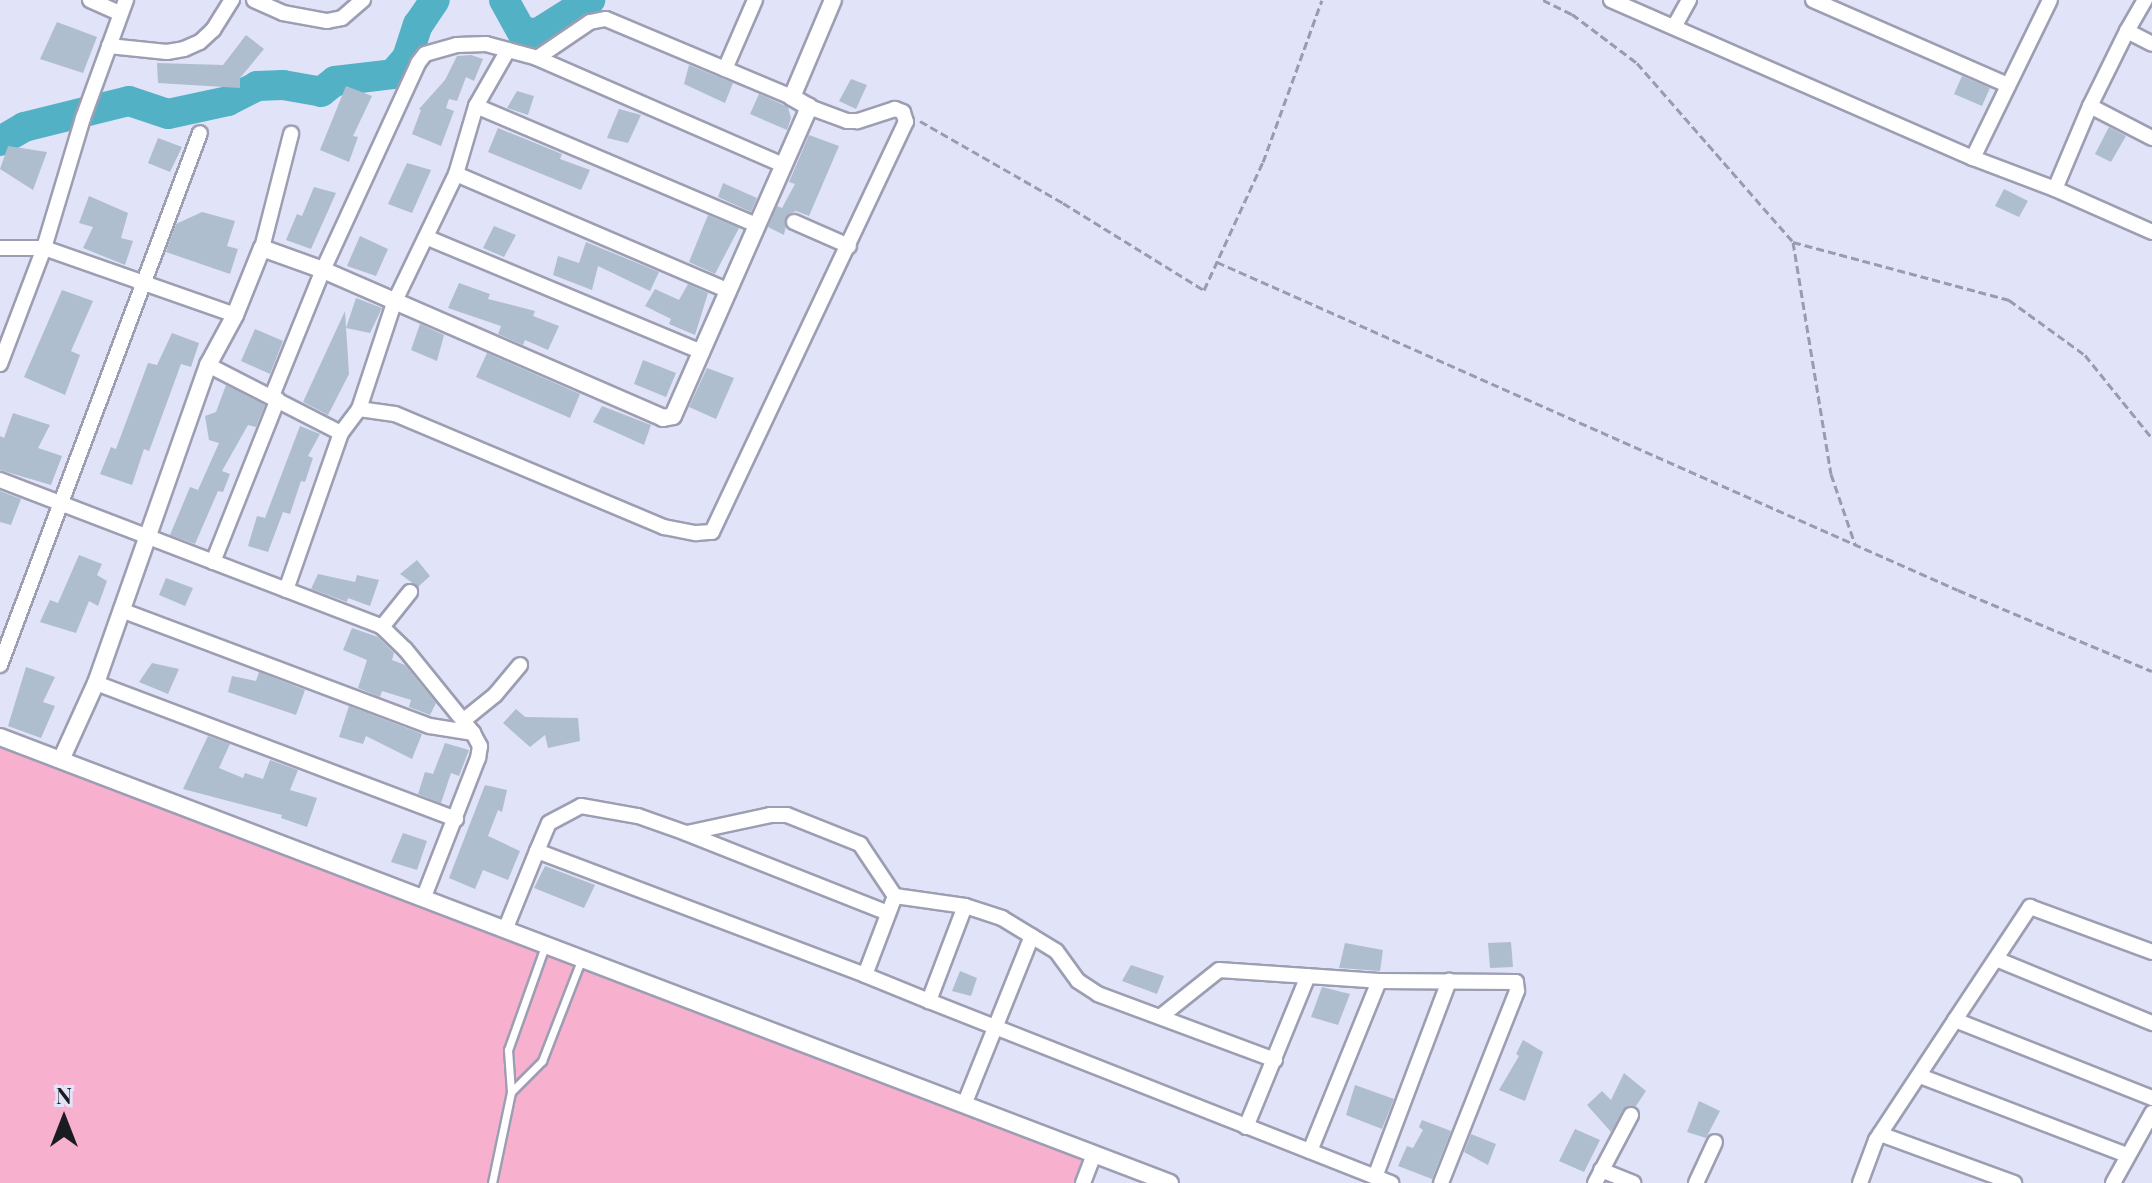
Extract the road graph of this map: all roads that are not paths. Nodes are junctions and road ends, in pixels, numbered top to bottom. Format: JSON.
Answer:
{"nodes":[{"id":1,"x":90,"y":0,"type":"edge"},
{"id":2,"x":232,"y":0,"type":"edge"},
{"id":3,"x":254,"y":0,"type":"edge"},
{"id":4,"x":363,"y":0,"type":"edge"},
{"id":5,"x":755,"y":0,"type":"edge"},
{"id":6,"x":833,"y":0,"type":"edge"},
{"id":7,"x":1611,"y":0,"type":"edge"},
{"id":8,"x":1689,"y":0,"type":"edge"},
{"id":9,"x":1813,"y":0,"type":"edge"},
{"id":10,"x":2050,"y":0,"type":"edge"},
{"id":11,"x":2145,"y":0,"type":"edge"},
{"id":12,"x":122,"y":6,"type":"edge"},
{"id":13,"x":1674,"y":27,"type":"junction"},
{"id":14,"x":2127,"y":31,"type":"junction"},
{"id":15,"x":2152,"y":44,"type":"edge"},
{"id":16,"x":109,"y":46,"type":"junction"},
{"id":17,"x":508,"y":50,"type":"junction"},
{"id":18,"x":537,"y":58,"type":"junction"},
{"id":19,"x":725,"y":69,"type":"junction"},
{"id":20,"x":2008,"y":85,"type":"junction"},
{"id":21,"x":792,"y":97,"type":"junction"},
{"id":22,"x":476,"y":106,"type":"junction"},
{"id":23,"x":2090,"y":106,"type":"junction"},
{"id":24,"x":809,"y":107,"type":"junction"},
{"id":25,"x":200,"y":133,"type":"dead end"},
{"id":26,"x":291,"y":134,"type":"dead end"},
{"id":27,"x":2152,"y":138,"type":"edge"},
{"id":28,"x":1973,"y":158,"type":"junction"},
{"id":29,"x":783,"y":165,"type":"junction"},
{"id":30,"x":456,"y":174,"type":"junction"},
{"id":31,"x":2055,"y":189,"type":"junction"},
{"id":32,"x":794,"y":222,"type":"dead end"},
{"id":33,"x":757,"y":225,"type":"junction"},
{"id":34,"x":2152,"y":232,"type":"edge"},
{"id":35,"x":428,"y":238,"type":"junction"},
{"id":36,"x":849,"y":246,"type":"junction"},
{"id":37,"x":0,"y":248,"type":"edge"},
{"id":38,"x":44,"y":248,"type":"junction"},
{"id":39,"x":262,"y":248,"type":"junction"},
{"id":40,"x":323,"y":270,"type":"junction"},
{"id":41,"x":146,"y":283,"type":"junction"},
{"id":42,"x":729,"y":291,"type":"junction"},
{"id":43,"x":394,"y":303,"type":"junction"},
{"id":44,"x":235,"y":315,"type":"junction"},
{"id":45,"x":702,"y":352,"type":"junction"},
{"id":46,"x":0,"y":364,"type":"edge"},
{"id":47,"x":208,"y":365,"type":"junction"},
{"id":48,"x":275,"y":398,"type":"junction"},
{"id":49,"x":359,"y":409,"type":"junction"},
{"id":50,"x":341,"y":433,"type":"junction"},
{"id":51,"x":0,"y":480,"type":"edge"},
{"id":52,"x":62,"y":503,"type":"junction"},
{"id":53,"x":149,"y":535,"type":"junction"},
{"id":54,"x":213,"y":562,"type":"junction"},
{"id":55,"x":286,"y":590,"type":"junction"},
{"id":56,"x":410,"y":592,"type":"dead end"},
{"id":57,"x":121,"y":610,"type":"junction"},
{"id":58,"x":382,"y":627,"type":"junction"},
{"id":59,"x":0,"y":665,"type":"edge"},
{"id":60,"x":520,"y":665,"type":"dead end"},
{"id":61,"x":96,"y":683,"type":"junction"},
{"id":62,"x":464,"y":720,"type":"junction"},
{"id":63,"x":473,"y":733,"type":"junction"},
{"id":64,"x":0,"y":737,"type":"edge"},
{"id":65,"x":61,"y":760,"type":"junction"},
{"id":66,"x":456,"y":819,"type":"junction"},
{"id":67,"x":686,"y":833,"type":"junction"},
{"id":68,"x":537,"y":851,"type":"junction"},
{"id":69,"x":895,"y":896,"type":"junction"},
{"id":70,"x":423,"y":899,"type":"junction"},
{"id":71,"x":965,"y":906,"type":"junction"},
{"id":72,"x":888,"y":913,"type":"junction"},
{"id":73,"x":505,"y":930,"type":"junction"},
{"id":74,"x":1032,"y":936,"type":"junction"},
{"id":75,"x":545,"y":944,"type":"junction"},
{"id":76,"x":2152,"y":952,"type":"edge"},
{"id":77,"x":582,"y":958,"type":"junction"},
{"id":78,"x":1996,"y":959,"type":"junction"},
{"id":79,"x":865,"y":975,"type":"junction"},
{"id":80,"x":1308,"y":976,"type":"junction"},
{"id":81,"x":1379,"y":981,"type":"junction"},
{"id":82,"x":1449,"y":981,"type":"junction"},
{"id":83,"x":929,"y":1001,"type":"junction"},
{"id":84,"x":1160,"y":1017,"type":"junction"},
{"id":85,"x":1955,"y":1020,"type":"junction"},
{"id":86,"x":2152,"y":1023,"type":"edge"},
{"id":87,"x":995,"y":1029,"type":"junction"},
{"id":88,"x":1275,"y":1060,"type":"junction"},
{"id":89,"x":1920,"y":1076,"type":"junction"},
{"id":90,"x":511,"y":1092,"type":"junction"},
{"id":91,"x":2152,"y":1098,"type":"edge"},
{"id":92,"x":964,"y":1105,"type":"junction"},
{"id":93,"x":2152,"y":1113,"type":"edge"},
{"id":94,"x":1631,"y":1115,"type":"dead end"},
{"id":95,"x":1246,"y":1127,"type":"junction"},
{"id":96,"x":1880,"y":1134,"type":"junction"},
{"id":97,"x":1715,"y":1142,"type":"dead end"},
{"id":98,"x":1310,"y":1151,"type":"junction"},
{"id":99,"x":1094,"y":1155,"type":"junction"},
{"id":100,"x":2127,"y":1155,"type":"junction"},
{"id":101,"x":1598,"y":1176,"type":"edge"},
{"id":102,"x":1375,"y":1177,"type":"junction"},
{"id":103,"x":1088,"y":1182,"type":"edge"},
{"id":104,"x":492,"y":1183,"type":"edge"},
{"id":105,"x":1170,"y":1183,"type":"edge"},
{"id":106,"x":1392,"y":1183,"type":"edge"},
{"id":107,"x":1441,"y":1183,"type":"edge"},
{"id":108,"x":1633,"y":1183,"type":"edge"},
{"id":109,"x":1696,"y":1183,"type":"edge"},
{"id":110,"x":1860,"y":1183,"type":"edge"},
{"id":111,"x":2014,"y":1183,"type":"edge"},
{"id":112,"x":2113,"y":1183,"type":"edge"}],
"edges":[{"from":1,"to":12,"type":"street"},
{"from":2,"to":16,"type":"street"},
{"from":3,"to":4,"type":"street"},
{"from":5,"to":19,"type":"street"},
{"from":6,"to":21,"type":"street"},
{"from":7,"to":13,"type":"street"},
{"from":8,"to":13,"type":"street"},
{"from":9,"to":20,"type":"street"},
{"from":10,"to":20,"type":"street"},
{"from":11,"to":14,"type":"street"},
{"from":12,"to":16,"type":"street"},
{"from":13,"to":28,"type":"street"},
{"from":14,"to":15,"type":"street"},
{"from":14,"to":23,"type":"street"},
{"from":16,"to":38,"type":"street"},
{"from":17,"to":18,"type":"street"},
{"from":17,"to":22,"type":"street"},
{"from":17,"to":40,"type":"street"},
{"from":18,"to":19,"type":"street"},
{"from":18,"to":29,"type":"street"},
{"from":19,"to":21,"type":"street"},
{"from":20,"to":28,"type":"street"},
{"from":21,"to":24,"type":"street"},
{"from":22,"to":30,"type":"street"},
{"from":22,"to":33,"type":"street"},
{"from":23,"to":27,"type":"street"},
{"from":23,"to":31,"type":"street"},
{"from":24,"to":29,"type":"street"},
{"from":24,"to":36,"type":"street"},
{"from":25,"to":41,"type":"street"},
{"from":26,"to":39,"type":"street"},
{"from":28,"to":31,"type":"street"},
{"from":29,"to":33,"type":"street"},
{"from":30,"to":35,"type":"street"},
{"from":30,"to":42,"type":"street"},
{"from":31,"to":34,"type":"street"},
{"from":32,"to":36,"type":"street"},
{"from":33,"to":42,"type":"street"},
{"from":35,"to":43,"type":"street"},
{"from":35,"to":45,"type":"street"},
{"from":36,"to":49,"type":"street"},
{"from":37,"to":38,"type":"street"},
{"from":38,"to":41,"type":"street"},
{"from":38,"to":46,"type":"street"},
{"from":39,"to":40,"type":"street"},
{"from":39,"to":44,"type":"street"},
{"from":40,"to":43,"type":"street"},
{"from":40,"to":48,"type":"street"},
{"from":41,"to":44,"type":"street"},
{"from":41,"to":52,"type":"street"},
{"from":42,"to":45,"type":"street"},
{"from":43,"to":45,"type":"street"},
{"from":43,"to":49,"type":"street"},
{"from":44,"to":47,"type":"street"},
{"from":47,"to":48,"type":"street"},
{"from":47,"to":53,"type":"street"},
{"from":48,"to":50,"type":"street"},
{"from":48,"to":54,"type":"street"},
{"from":49,"to":50,"type":"street"},
{"from":50,"to":55,"type":"street"},
{"from":51,"to":52,"type":"street"},
{"from":52,"to":53,"type":"street"},
{"from":52,"to":59,"type":"street"},
{"from":53,"to":54,"type":"street"},
{"from":53,"to":57,"type":"street"},
{"from":54,"to":55,"type":"street"},
{"from":55,"to":58,"type":"street"},
{"from":56,"to":58,"type":"street"},
{"from":57,"to":61,"type":"street"},
{"from":57,"to":63,"type":"street"},
{"from":58,"to":62,"type":"street"},
{"from":60,"to":62,"type":"street"},
{"from":61,"to":65,"type":"street"},
{"from":61,"to":66,"type":"street"},
{"from":62,"to":63,"type":"street"},
{"from":63,"to":66,"type":"street"},
{"from":64,"to":65,"type":"street"},
{"from":65,"to":70,"type":"street"},
{"from":66,"to":70,"type":"street"},
{"from":67,"to":68,"type":"street"},
{"from":67,"to":69,"type":"street"},
{"from":67,"to":72,"type":"street"},
{"from":68,"to":73,"type":"street"},
{"from":68,"to":79,"type":"street"},
{"from":69,"to":71,"type":"street"},
{"from":69,"to":72,"type":"street"},
{"from":70,"to":73,"type":"street"},
{"from":71,"to":74,"type":"street"},
{"from":71,"to":83,"type":"street"},
{"from":72,"to":79,"type":"street"},
{"from":73,"to":75,"type":"street"},
{"from":74,"to":84,"type":"street"},
{"from":74,"to":87,"type":"street"},
{"from":75,"to":77,"type":"street"},
{"from":75,"to":90,"type":"lane"},
{"from":76,"to":78,"type":"street"},
{"from":77,"to":90,"type":"lane"},
{"from":77,"to":92,"type":"street"},
{"from":78,"to":85,"type":"street"},
{"from":78,"to":86,"type":"street"},
{"from":79,"to":83,"type":"street"},
{"from":80,"to":81,"type":"street"},
{"from":80,"to":84,"type":"street"},
{"from":80,"to":88,"type":"street"},
{"from":81,"to":82,"type":"street"},
{"from":81,"to":98,"type":"street"},
{"from":82,"to":102,"type":"street"},
{"from":82,"to":107,"type":"street"},
{"from":83,"to":87,"type":"street"},
{"from":84,"to":88,"type":"street"},
{"from":85,"to":89,"type":"street"},
{"from":85,"to":91,"type":"street"},
{"from":87,"to":92,"type":"street"},
{"from":87,"to":95,"type":"street"},
{"from":88,"to":95,"type":"street"},
{"from":89,"to":96,"type":"street"},
{"from":89,"to":100,"type":"street"},
{"from":90,"to":104,"type":"lane"},
{"from":92,"to":99,"type":"street"},
{"from":93,"to":100,"type":"street"},
{"from":94,"to":101,"type":"street"},
{"from":95,"to":98,"type":"street"},
{"from":96,"to":110,"type":"street"},
{"from":96,"to":111,"type":"street"},
{"from":97,"to":109,"type":"street"},
{"from":98,"to":102,"type":"street"},
{"from":99,"to":103,"type":"street"},
{"from":99,"to":105,"type":"street"},
{"from":100,"to":112,"type":"street"},
{"from":101,"to":108,"type":"street"},
{"from":102,"to":106,"type":"street"}]}
